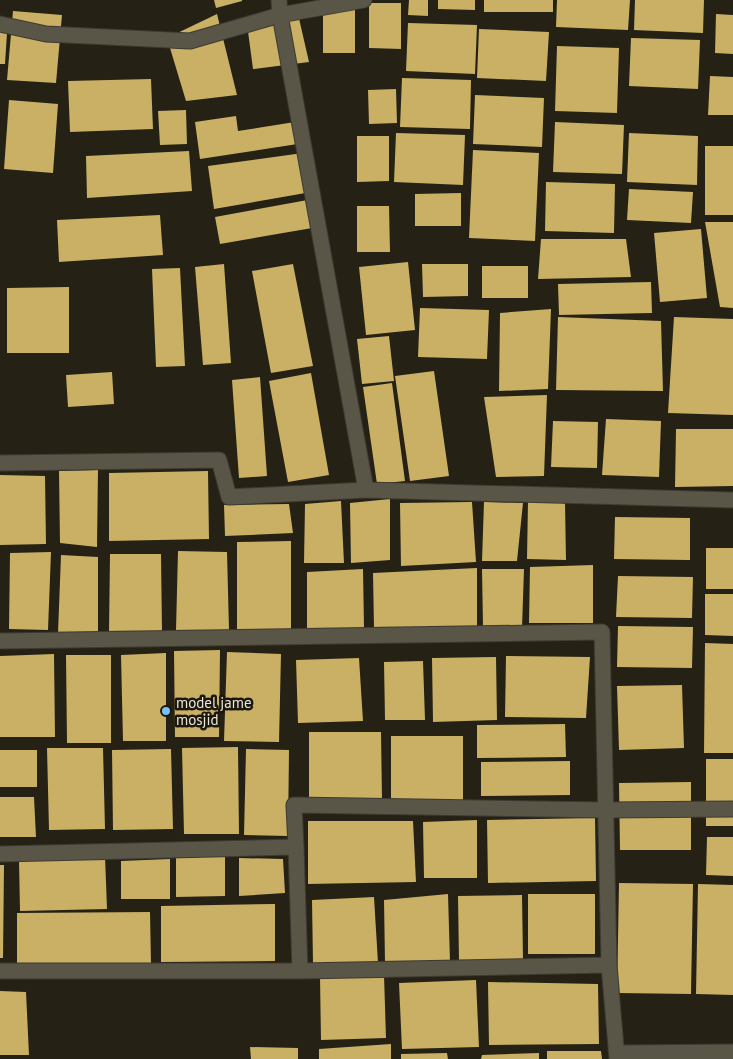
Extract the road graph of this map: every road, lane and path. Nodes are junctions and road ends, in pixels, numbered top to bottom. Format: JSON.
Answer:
{"nodes":[{"id":1,"x":364,"y":0,"type":"edge"},
{"id":2,"x":279,"y":8,"type":"edge"},
{"id":3,"x":0,"y":24,"type":"edge"},
{"id":4,"x":0,"y":463,"type":"edge"},
{"id":5,"x":366,"y":490,"type":"junction"},
{"id":6,"x":733,"y":500,"type":"edge"},
{"id":7,"x":0,"y":641,"type":"edge"},
{"id":8,"x":733,"y":809,"type":"edge"},
{"id":9,"x":606,"y":810,"type":"junction"},
{"id":10,"x":296,"y":847,"type":"junction"},
{"id":11,"x":0,"y":854,"type":"edge"},
{"id":12,"x":609,"y":965,"type":"junction"},
{"id":13,"x":0,"y":971,"type":"edge"},
{"id":14,"x":300,"y":971,"type":"junction"},
{"id":15,"x":733,"y":1052,"type":"edge"},
{"id":16,"x":617,"y":1056,"type":"edge"}],
"edges":[{"from":1,"to":2,"type":"street"},
{"from":2,"to":3,"type":"street"},
{"from":2,"to":5,"type":"street"},
{"from":4,"to":5,"type":"street"},
{"from":5,"to":6,"type":"street"},
{"from":7,"to":9,"type":"street"},
{"from":8,"to":9,"type":"street"},
{"from":9,"to":10,"type":"street"},
{"from":9,"to":12,"type":"street"},
{"from":10,"to":11,"type":"street"},
{"from":10,"to":14,"type":"street"},
{"from":12,"to":14,"type":"street"},
{"from":12,"to":16,"type":"street"},
{"from":13,"to":14,"type":"street"},
{"from":15,"to":16,"type":"street"}]}
